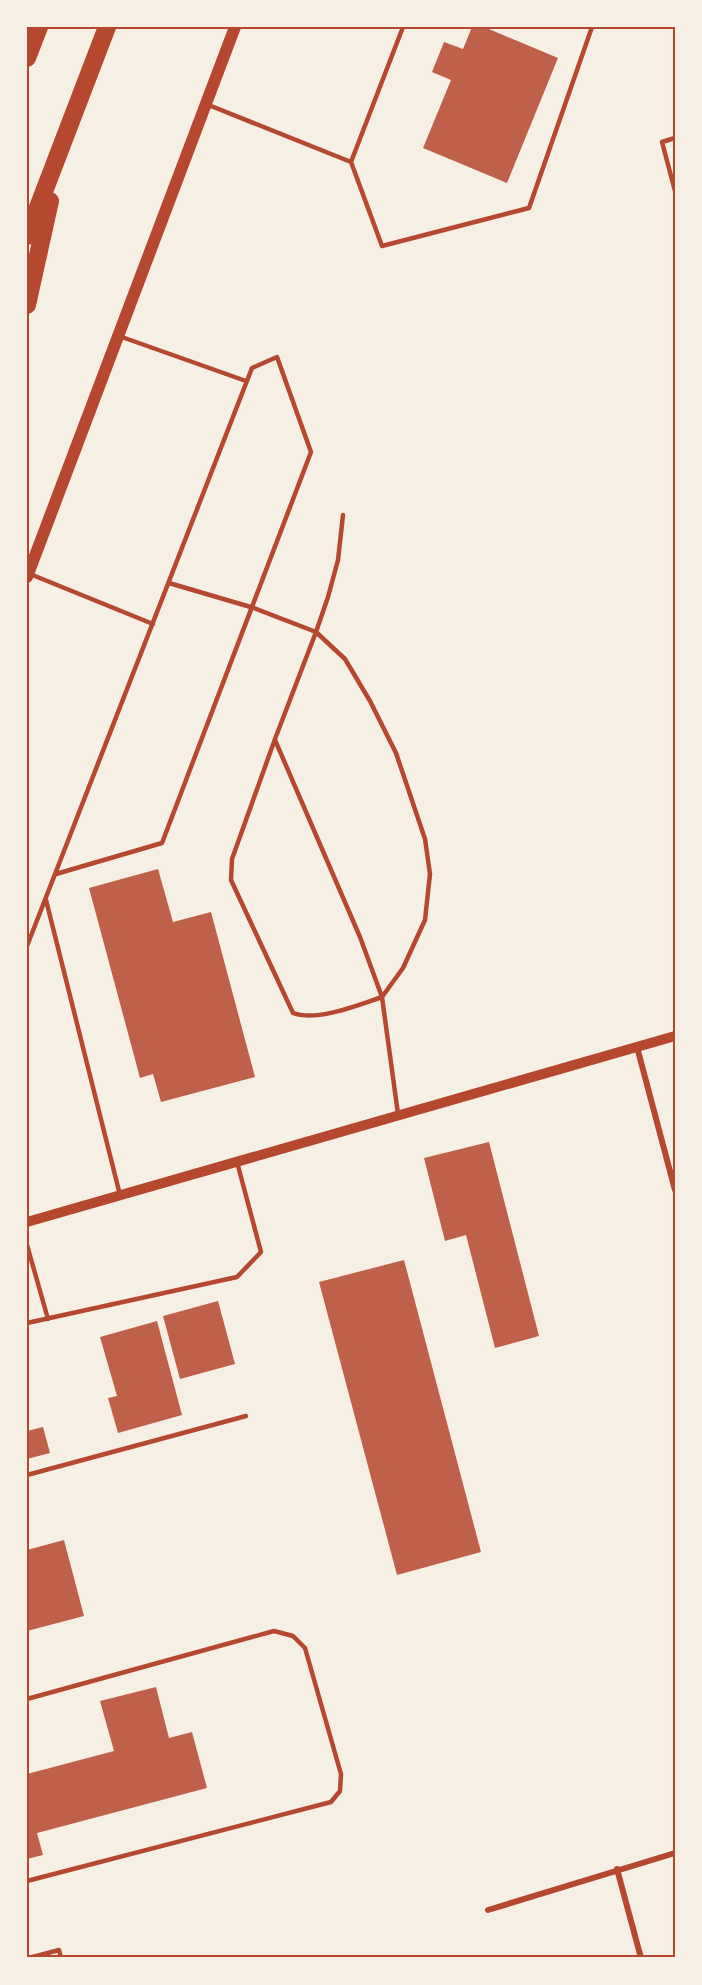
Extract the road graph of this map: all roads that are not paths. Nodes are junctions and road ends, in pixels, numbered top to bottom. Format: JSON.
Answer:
{"nodes":[{"id":1,"x":39,"y":27,"type":"edge"},
{"id":2,"x":107,"y":27,"type":"edge"},
{"id":3,"x":236,"y":27,"type":"edge"},
{"id":4,"x":403,"y":27,"type":"edge"},
{"id":5,"x":592,"y":27,"type":"edge"},
{"id":6,"x":27,"y":58,"type":"edge"},
{"id":7,"x":206,"y":104,"type":"junction"},
{"id":8,"x":675,"y":138,"type":"edge"},
{"id":9,"x":63,"y":141,"type":"junction"},
{"id":10,"x":351,"y":162,"type":"junction"},
{"id":11,"x":675,"y":191,"type":"edge"},
{"id":12,"x":27,"y":236,"type":"edge"},
{"id":13,"x":27,"y":305,"type":"edge"},
{"id":14,"x":118,"y":336,"type":"junction"},
{"id":15,"x":246,"y":381,"type":"junction"},
{"id":16,"x":343,"y":515,"type":"dead end"},
{"id":17,"x":28,"y":575,"type":"edge"},
{"id":18,"x":169,"y":583,"type":"junction"},
{"id":19,"x":254,"y":608,"type":"junction"},
{"id":20,"x":153,"y":624,"type":"junction"},
{"id":21,"x":316,"y":632,"type":"junction"},
{"id":22,"x":274,"y":739,"type":"junction"},
{"id":23,"x":56,"y":874,"type":"junction"},
{"id":24,"x":46,"y":900,"type":"junction"},
{"id":25,"x":27,"y":946,"type":"edge"},
{"id":26,"x":382,"y":998,"type":"junction"},
{"id":27,"x":675,"y":1036,"type":"edge"},
{"id":28,"x":637,"y":1047,"type":"junction"},
{"id":29,"x":398,"y":1114,"type":"junction"},
{"id":30,"x":237,"y":1161,"type":"junction"},
{"id":31,"x":675,"y":1190,"type":"edge"},
{"id":32,"x":120,"y":1195,"type":"junction"},
{"id":33,"x":27,"y":1222,"type":"edge"},
{"id":34,"x":27,"y":1245,"type":"edge"},
{"id":35,"x":48,"y":1318,"type":"junction"},
{"id":36,"x":27,"y":1323,"type":"edge"},
{"id":37,"x":246,"y":1416,"type":"dead end"},
{"id":38,"x":27,"y":1475,"type":"edge"},
{"id":39,"x":27,"y":1699,"type":"edge"},
{"id":40,"x":675,"y":1853,"type":"edge"},
{"id":41,"x":617,"y":1869,"type":"junction"},
{"id":42,"x":27,"y":1881,"type":"edge"},
{"id":43,"x":488,"y":1910,"type":"dead end"},
{"id":44,"x":29,"y":1958,"type":"edge"},
{"id":45,"x":61,"y":1958,"type":"edge"},
{"id":46,"x":640,"y":1958,"type":"edge"}],
"edges":[{"from":1,"to":6,"type":"highway"},
{"from":2,"to":9,"type":"highway"},
{"from":3,"to":7,"type":"main road"},
{"from":4,"to":10,"type":"lane"},
{"from":5,"to":10,"type":"lane"},
{"from":7,"to":10,"type":"lane"},
{"from":7,"to":14,"type":"main road"},
{"from":8,"to":11,"type":"lane"},
{"from":9,"to":12,"type":"highway"},
{"from":9,"to":13,"type":"highway"},
{"from":14,"to":15,"type":"lane"},
{"from":14,"to":17,"type":"main road"},
{"from":15,"to":18,"type":"lane"},
{"from":15,"to":19,"type":"lane"},
{"from":16,"to":21,"type":"lane"},
{"from":17,"to":20,"type":"lane"},
{"from":18,"to":19,"type":"lane"},
{"from":18,"to":20,"type":"lane"},
{"from":19,"to":21,"type":"lane"},
{"from":19,"to":23,"type":"lane"},
{"from":20,"to":23,"type":"lane"},
{"from":21,"to":22,"type":"lane"},
{"from":21,"to":26,"type":"lane"},
{"from":22,"to":26,"type":"lane"},
{"from":22,"to":26,"type":"lane"},
{"from":23,"to":24,"type":"lane"},
{"from":24,"to":25,"type":"lane"},
{"from":24,"to":32,"type":"lane"},
{"from":26,"to":29,"type":"lane"},
{"from":27,"to":28,"type":"street"},
{"from":28,"to":29,"type":"street"},
{"from":28,"to":31,"type":"street"},
{"from":29,"to":30,"type":"street"},
{"from":30,"to":32,"type":"street"},
{"from":30,"to":35,"type":"lane"},
{"from":32,"to":33,"type":"street"},
{"from":34,"to":35,"type":"lane"},
{"from":35,"to":36,"type":"lane"},
{"from":37,"to":38,"type":"lane"},
{"from":39,"to":42,"type":"lane"},
{"from":40,"to":41,"type":"street"},
{"from":41,"to":43,"type":"street"},
{"from":41,"to":46,"type":"street"},
{"from":44,"to":45,"type":"lane"}]}
